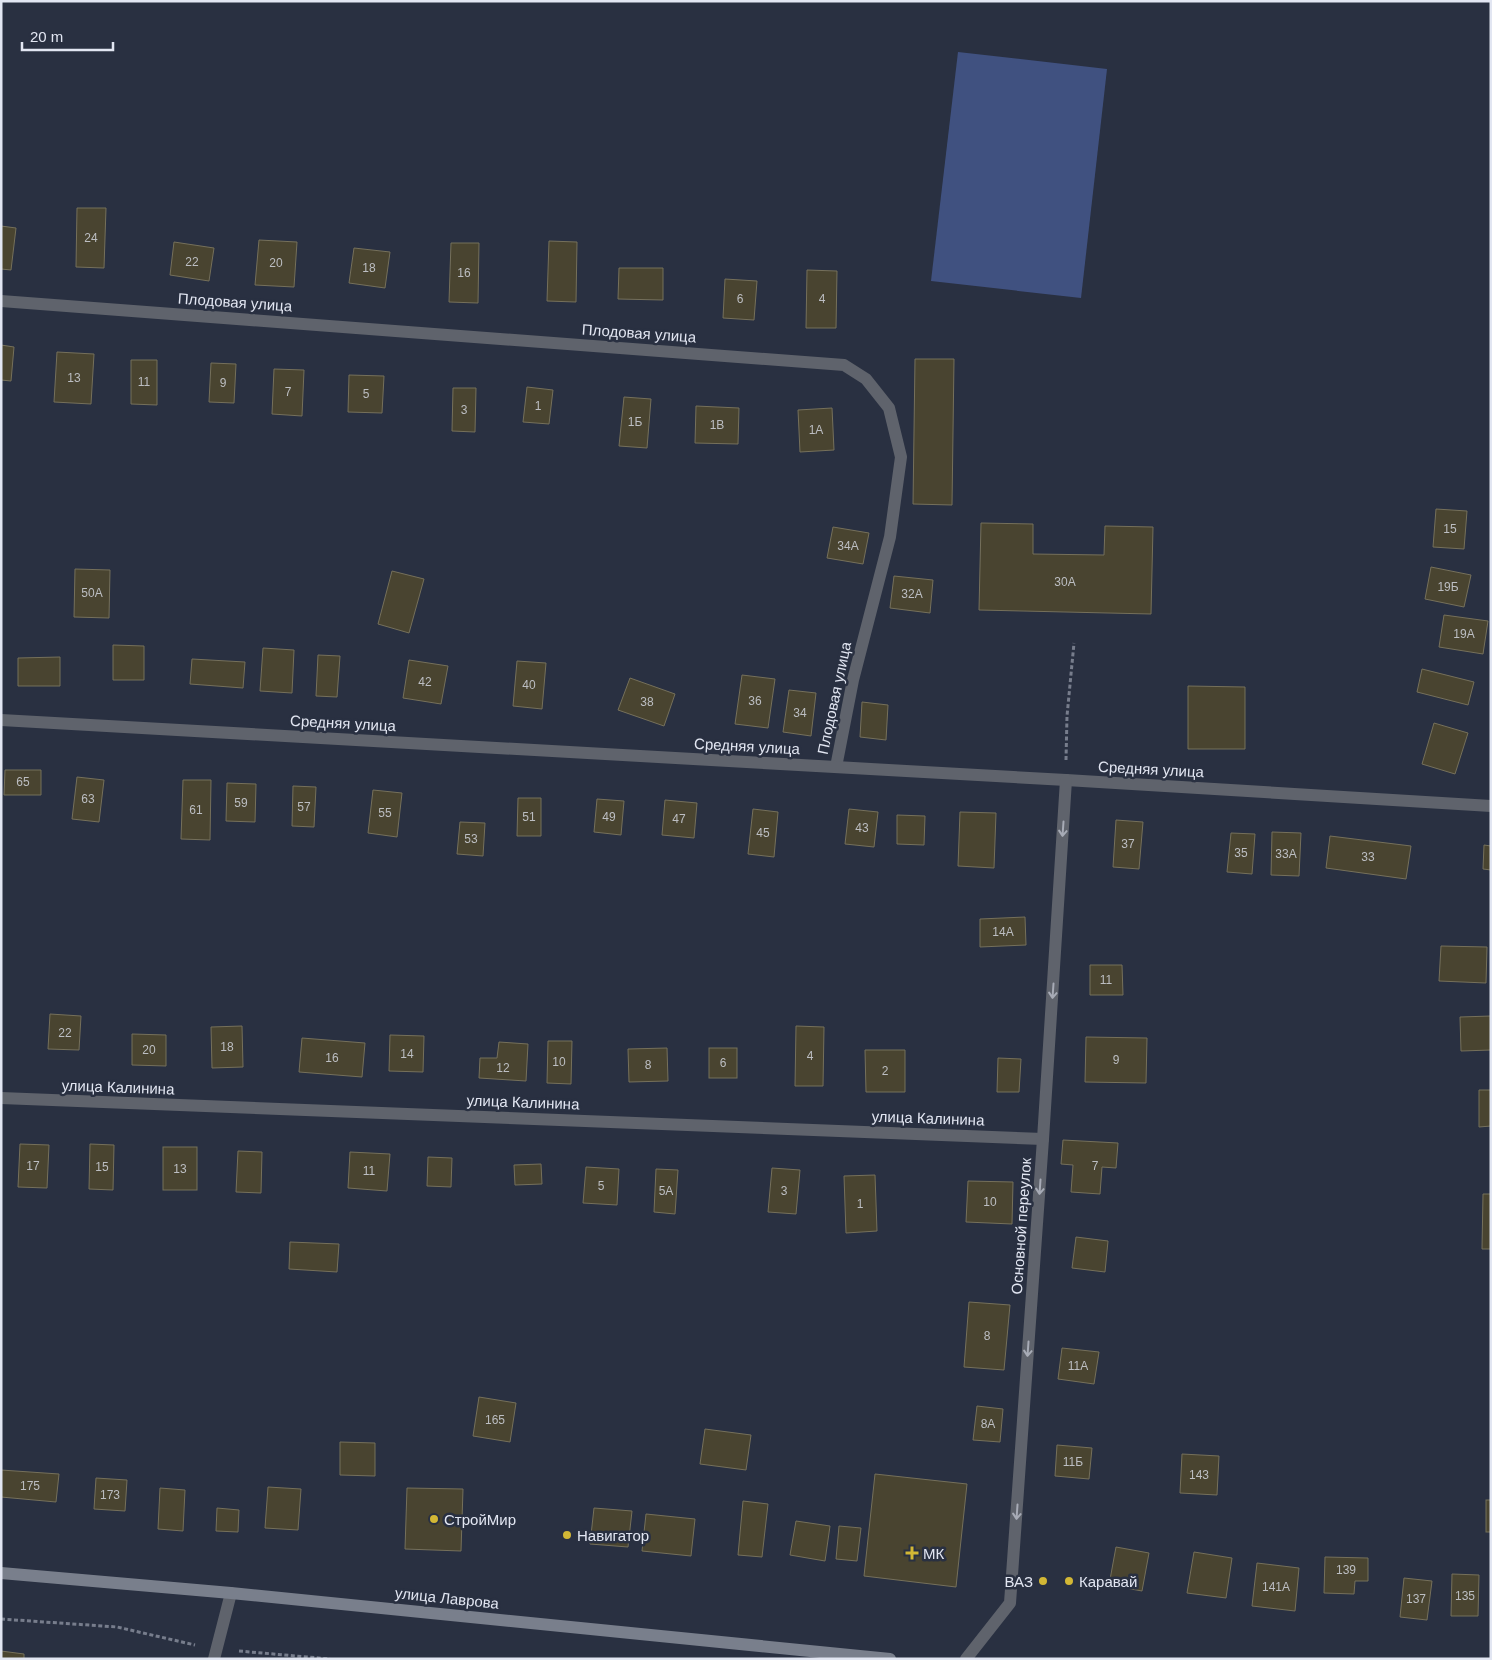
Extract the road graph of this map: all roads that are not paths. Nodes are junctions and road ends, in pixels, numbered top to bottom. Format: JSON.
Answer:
{"nodes":[{"id":1,"x":1,"y":300,"type":"edge"},
{"id":2,"x":1,"y":720,"type":"edge"},
{"id":3,"x":836,"y":767,"type":"junction"},
{"id":4,"x":1066,"y":780,"type":"junction"},
{"id":5,"x":1491,"y":806,"type":"edge"},
{"id":6,"x":1,"y":1098,"type":"edge"},
{"id":7,"x":1043,"y":1139,"type":"junction"},
{"id":8,"x":1,"y":1573,"type":"edge"},
{"id":9,"x":232,"y":1593,"type":"junction"},
{"id":10,"x":215,"y":1654,"type":"edge"},
{"id":11,"x":890,"y":1659,"type":"edge"},
{"id":12,"x":966,"y":1659,"type":"edge"}],
"edges":[{"from":1,"to":3,"type":"street","name":"Плодовая улица"},
{"from":2,"to":3,"type":"street","name":"Средняя улица"},
{"from":3,"to":4,"type":"street","name":"Средняя улица"},
{"from":4,"to":5,"type":"street","name":"Средняя улица"},
{"from":4,"to":7,"type":"street","name":"Основной переулок","one_way":true},
{"from":6,"to":7,"type":"street","name":"улица Калинина"},
{"from":7,"to":12,"type":"street","name":"Основной переулок","one_way":true},
{"from":8,"to":9,"type":"main road","name":"улица Лаврова"},
{"from":9,"to":10,"type":"street"},
{"from":9,"to":11,"type":"main road","name":"улица Лаврова"}]}
